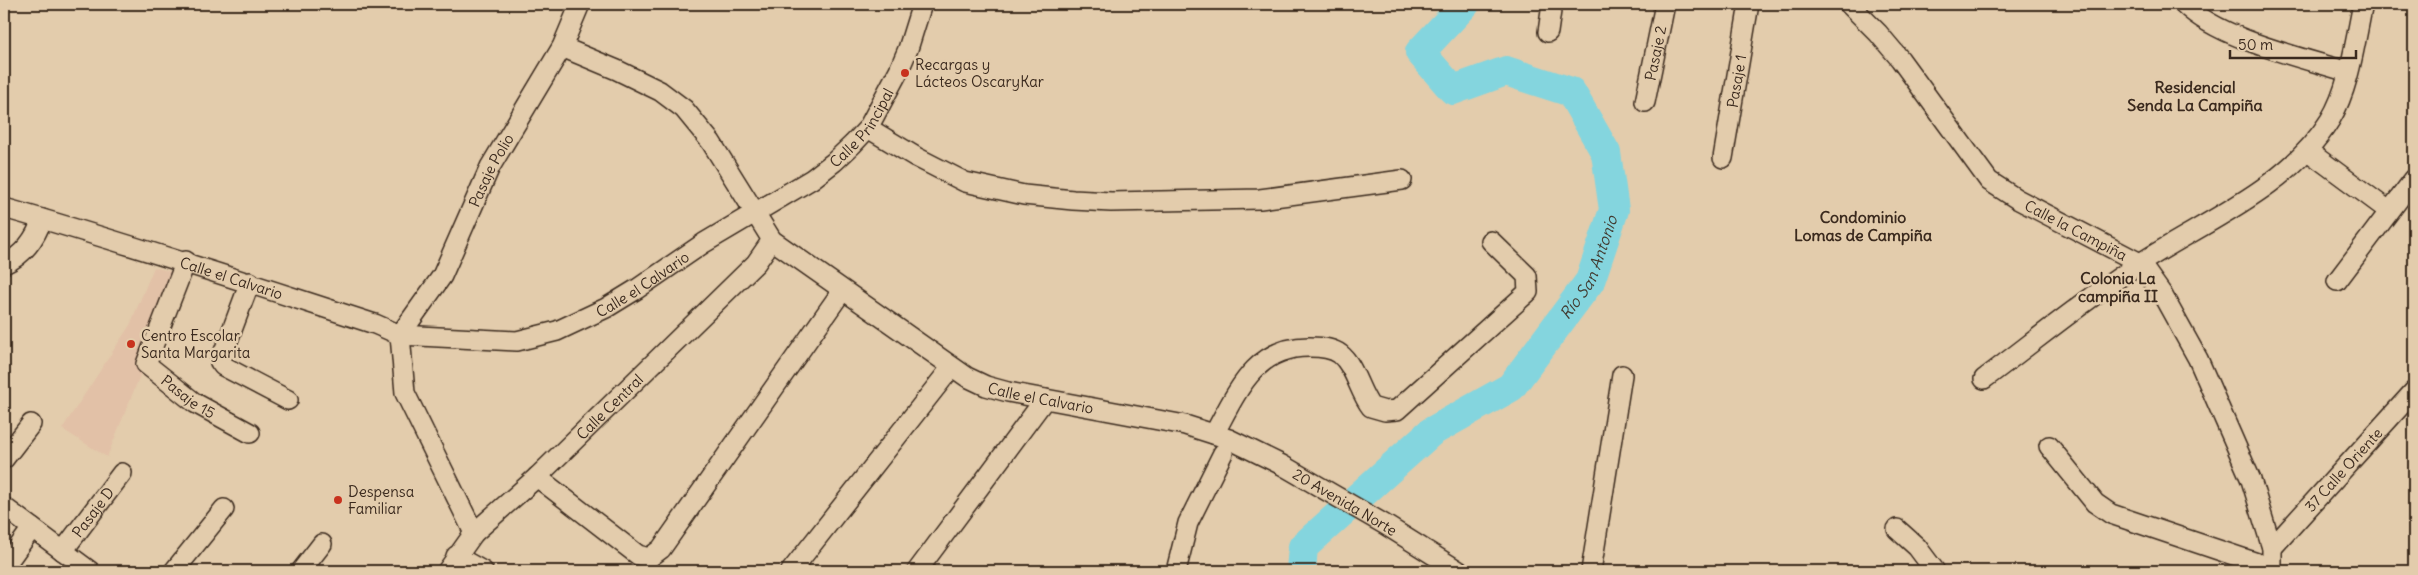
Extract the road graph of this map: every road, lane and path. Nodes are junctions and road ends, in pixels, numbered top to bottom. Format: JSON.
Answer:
{"nodes":[{"id":1,"x":580,"y":4,"type":"edge"},
{"id":2,"x":922,"y":4,"type":"edge"},
{"id":3,"x":1552,"y":4,"type":"edge"},
{"id":4,"x":1665,"y":4,"type":"edge"},
{"id":5,"x":1750,"y":4,"type":"edge"},
{"id":6,"x":1849,"y":4,"type":"edge"},
{"id":7,"x":2184,"y":4,"type":"edge"},
{"id":8,"x":2363,"y":4,"type":"edge"},
{"id":9,"x":1548,"y":32,"type":"dead end"},
{"id":10,"x":562,"y":47,"type":"junction"},
{"id":11,"x":2348,"y":72,"type":"junction"},
{"id":12,"x":1645,"y":102,"type":"dead end"},
{"id":13,"x":868,"y":128,"type":"junction"},
{"id":14,"x":2308,"y":151,"type":"junction"},
{"id":15,"x":1723,"y":158,"type":"dead end"},
{"id":16,"x":2414,"y":179,"type":"edge"},
{"id":17,"x":1402,"y":180,"type":"dead end"},
{"id":18,"x":4,"y":208,"type":"edge"},
{"id":19,"x":2389,"y":211,"type":"junction"},
{"id":20,"x":755,"y":213,"type":"junction"},
{"id":21,"x":42,"y":219,"type":"junction"},
{"id":22,"x":772,"y":240,"type":"junction"},
{"id":23,"x":1491,"y":242,"type":"dead end"},
{"id":24,"x":186,"y":261,"type":"junction"},
{"id":25,"x":2140,"y":263,"type":"junction"},
{"id":26,"x":4,"y":264,"type":"edge"},
{"id":27,"x":2337,"y":281,"type":"dead end"},
{"id":28,"x":250,"y":282,"type":"junction"},
{"id":29,"x":842,"y":291,"type":"junction"},
{"id":30,"x":400,"y":335,"type":"junction"},
{"id":31,"x":951,"y":368,"type":"junction"},
{"id":32,"x":1622,"y":375,"type":"dead end"},
{"id":33,"x":1984,"y":379,"type":"dead end"},
{"id":34,"x":2414,"y":391,"type":"edge"},
{"id":35,"x":1045,"y":399,"type":"junction"},
{"id":36,"x":288,"y":400,"type":"dead end"},
{"id":37,"x":32,"y":424,"type":"dead end"},
{"id":38,"x":250,"y":433,"type":"dead end"},
{"id":39,"x":1222,"y":442,"type":"junction"},
{"id":40,"x":2048,"y":446,"type":"dead end"},
{"id":41,"x":4,"y":459,"type":"edge"},
{"id":42,"x":122,"y":473,"type":"dead end"},
{"id":43,"x":537,"y":477,"type":"junction"},
{"id":44,"x":4,"y":507,"type":"edge"},
{"id":45,"x":224,"y":509,"type":"dead end"},
{"id":46,"x":32,"y":528,"type":"junction"},
{"id":47,"x":1897,"y":529,"type":"dead end"},
{"id":48,"x":474,"y":533,"type":"junction"},
{"id":49,"x":322,"y":544,"type":"dead end"},
{"id":50,"x":2272,"y":548,"type":"junction"},
{"id":51,"x":63,"y":551,"type":"junction"},
{"id":52,"x":452,"y":564,"type":"edge"},
{"id":53,"x":4,"y":567,"type":"edge"},
{"id":54,"x":2272,"y":570,"type":"edge"},
{"id":55,"x":90,"y":571,"type":"edge"},
{"id":56,"x":174,"y":571,"type":"edge"},
{"id":57,"x":301,"y":571,"type":"edge"},
{"id":58,"x":483,"y":571,"type":"edge"},
{"id":59,"x":791,"y":571,"type":"edge"},
{"id":60,"x":916,"y":571,"type":"edge"},
{"id":61,"x":1176,"y":571,"type":"edge"},
{"id":62,"x":1459,"y":571,"type":"edge"},
{"id":63,"x":1592,"y":571,"type":"edge"},
{"id":64,"x":1935,"y":571,"type":"edge"}],
"edges":[{"from":1,"to":10,"type":"street","name":"Pasaje Polio"},
{"from":2,"to":13,"type":"street","name":"Calle Principal"},
{"from":3,"to":9,"type":"street"},
{"from":4,"to":12,"type":"street","name":"Pasaje 2"},
{"from":5,"to":15,"type":"street","name":"Pasaje 1"},
{"from":6,"to":25,"type":"street","name":"Calle la Campiña"},
{"from":7,"to":11,"type":"street"},
{"from":8,"to":11,"type":"street"},
{"from":10,"to":20,"type":"street"},
{"from":10,"to":30,"type":"street","name":"Pasaje Polio"},
{"from":11,"to":14,"type":"street"},
{"from":13,"to":17,"type":"street"},
{"from":13,"to":20,"type":"street","name":"Calle Principal"},
{"from":14,"to":19,"type":"street"},
{"from":14,"to":25,"type":"street"},
{"from":16,"to":19,"type":"street"},
{"from":18,"to":21,"type":"street","name":"Calle el Calvario"},
{"from":19,"to":27,"type":"street"},
{"from":20,"to":22,"type":"street","name":"Calle el Calvario"},
{"from":20,"to":30,"type":"street","name":"Calle el Calvario"},
{"from":21,"to":24,"type":"street","name":"Calle el Calvario"},
{"from":21,"to":26,"type":"street"},
{"from":22,"to":29,"type":"street","name":"Calle el Calvario"},
{"from":22,"to":43,"type":"street","name":"Calle Central"},
{"from":23,"to":39,"type":"street"},
{"from":24,"to":28,"type":"street","name":"Calle el Calvario"},
{"from":24,"to":38,"type":"street","name":"Pasaje 15"},
{"from":25,"to":33,"type":"street"},
{"from":25,"to":50,"type":"street","name":"Calle la Campiña"},
{"from":28,"to":30,"type":"street","name":"Calle el Calvario"},
{"from":28,"to":36,"type":"street"},
{"from":29,"to":31,"type":"street","name":"Calle el Calvario"},
{"from":29,"to":43,"type":"street"},
{"from":30,"to":48,"type":"street"},
{"from":31,"to":35,"type":"street","name":"Calle el Calvario"},
{"from":31,"to":59,"type":"street"},
{"from":32,"to":63,"type":"street"},
{"from":34,"to":50,"type":"street","name":"37 Calle Oriente"},
{"from":35,"to":39,"type":"street","name":"Calle el Calvario"},
{"from":35,"to":60,"type":"street"},
{"from":37,"to":41,"type":"street"},
{"from":39,"to":61,"type":"street"},
{"from":39,"to":62,"type":"street","name":"20 Avenida Norte"},
{"from":40,"to":54,"type":"street"},
{"from":42,"to":51,"type":"street","name":"Pasaje D"},
{"from":43,"to":48,"type":"street","name":"Calle Central"},
{"from":44,"to":46,"type":"street"},
{"from":45,"to":56,"type":"street"},
{"from":46,"to":51,"type":"street"},
{"from":46,"to":53,"type":"street"},
{"from":47,"to":64,"type":"street"},
{"from":48,"to":52,"type":"street","name":"Calle Central"},
{"from":49,"to":57,"type":"street"},
{"from":50,"to":54,"type":"street","name":"Calle la Campiña"},
{"from":51,"to":55,"type":"street"},
{"from":52,"to":58,"type":"street"}]}
